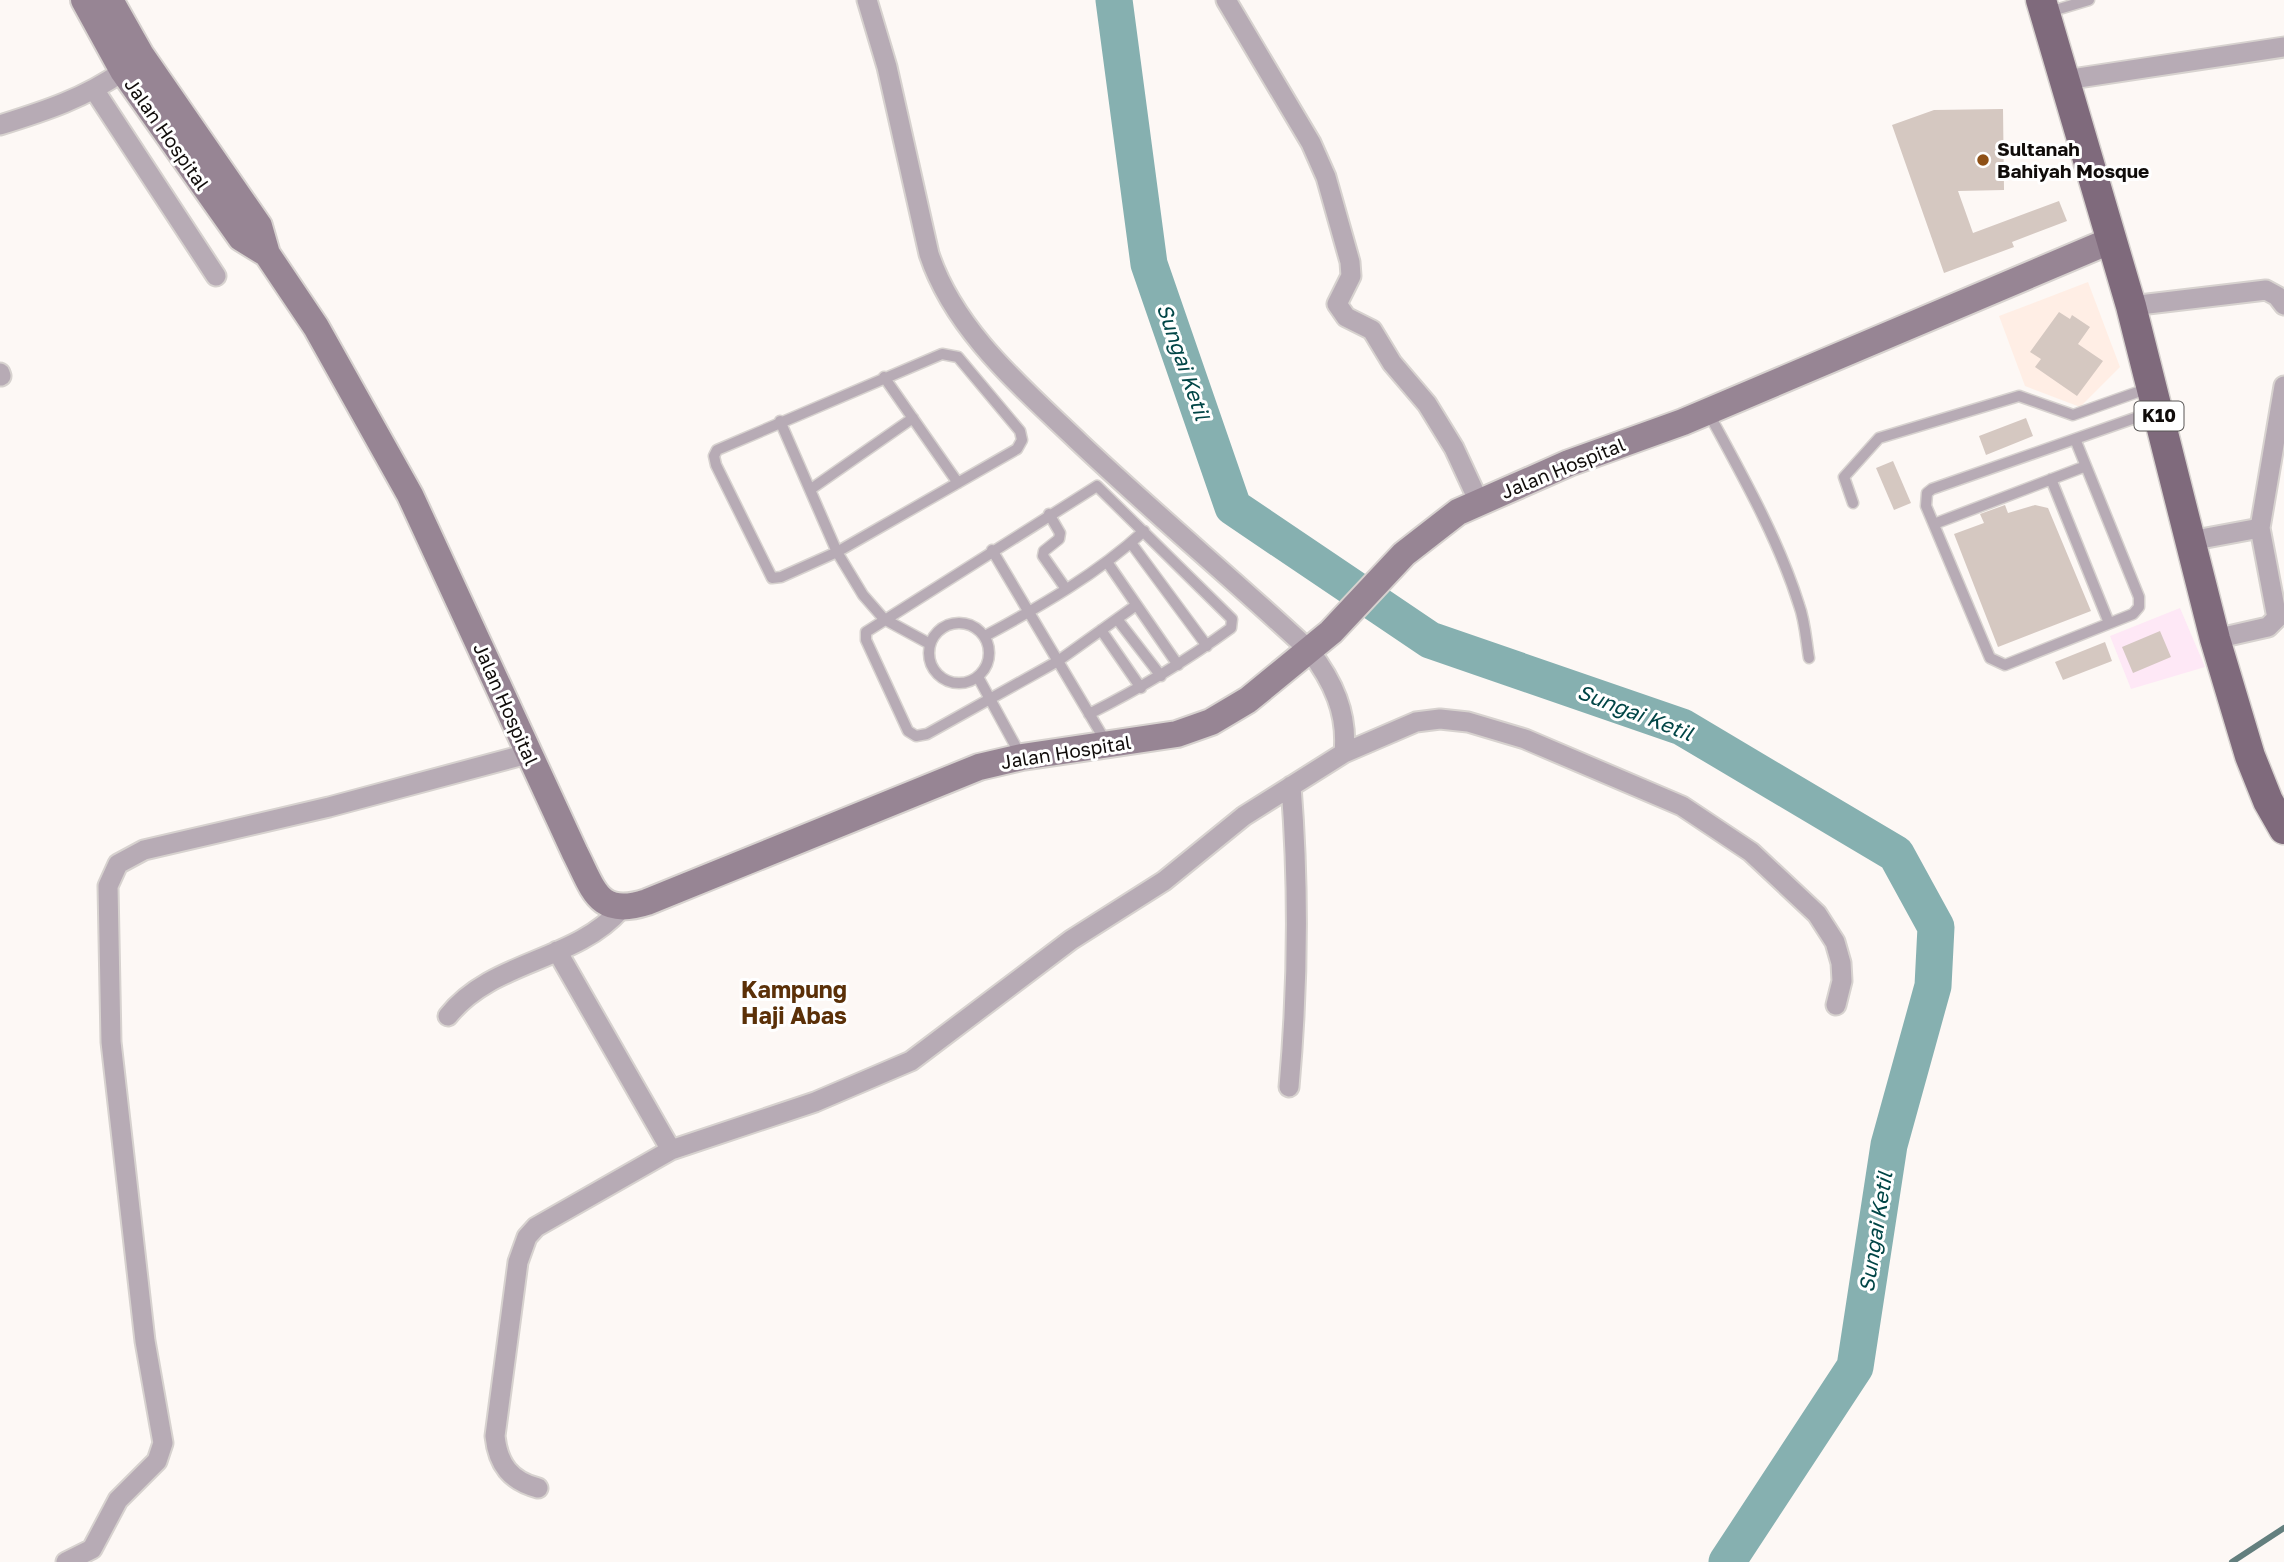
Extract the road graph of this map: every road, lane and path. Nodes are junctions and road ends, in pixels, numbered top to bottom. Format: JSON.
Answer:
{"nodes":[{"id":1,"x":84,"y":0,"type":"edge"},
{"id":2,"x":110,"y":0,"type":"edge"},
{"id":3,"x":867,"y":0,"type":"edge"},
{"id":4,"x":1226,"y":0,"type":"edge"},
{"id":5,"x":2089,"y":0,"type":"edge"},
{"id":6,"x":2043,"y":6,"type":"edge"},
{"id":7,"x":123,"y":25,"type":"junction"},
{"id":8,"x":2284,"y":47,"type":"edge"},
{"id":9,"x":123,"y":71,"type":"junction"},
{"id":10,"x":2065,"y":80,"type":"junction"},
{"id":11,"x":165,"y":90,"type":"junction"},
{"id":12,"x":94,"y":91,"type":"junction"},
{"id":13,"x":0,"y":125,"type":"edge"},
{"id":14,"x":2112,"y":240,"type":"junction"},
{"id":15,"x":267,"y":254,"type":"junction"},
{"id":16,"x":216,"y":276,"type":"dead end"},
{"id":17,"x":2131,"y":306,"type":"junction"},
{"id":18,"x":2284,"y":306,"type":"edge"},
{"id":19,"x":884,"y":377,"type":"junction"},
{"id":20,"x":2284,"y":386,"type":"edge"},
{"id":21,"x":2155,"y":398,"type":"junction"},
{"id":22,"x":1708,"y":411,"type":"junction"},
{"id":23,"x":913,"y":418,"type":"junction"},
{"id":24,"x":780,"y":421,"type":"junction"},
{"id":25,"x":2075,"y":439,"type":"junction"},
{"id":26,"x":2086,"y":466,"type":"junction"},
{"id":27,"x":2051,"y":480,"type":"junction"},
{"id":28,"x":958,"y":482,"type":"junction"},
{"id":29,"x":811,"y":489,"type":"junction"},
{"id":30,"x":1479,"y":502,"type":"junction"},
{"id":31,"x":1853,"y":503,"type":"dead end"},
{"id":32,"x":1049,"y":514,"type":"junction"},
{"id":33,"x":1934,"y":524,"type":"junction"},
{"id":34,"x":2260,"y":528,"type":"junction"},
{"id":35,"x":1144,"y":531,"type":"junction"},
{"id":36,"x":2190,"y":541,"type":"junction"},
{"id":37,"x":1131,"y":543,"type":"junction"},
{"id":38,"x":992,"y":550,"type":"junction"},
{"id":39,"x":837,"y":552,"type":"junction"},
{"id":40,"x":1107,"y":562,"type":"junction"},
{"id":41,"x":1066,"y":589,"type":"junction"},
{"id":42,"x":1135,"y":607,"type":"junction"},
{"id":43,"x":1029,"y":612,"type":"junction"},
{"id":44,"x":884,"y":619,"type":"junction"},
{"id":45,"x":1117,"y":619,"type":"junction"},
{"id":46,"x":2109,"y":623,"type":"junction"},
{"id":47,"x":1101,"y":630,"type":"junction"},
{"id":48,"x":985,"y":636,"type":"junction"},
{"id":49,"x":2215,"y":639,"type":"junction"},
{"id":50,"x":930,"y":644,"type":"junction"},
{"id":51,"x":1207,"y":646,"type":"junction"},
{"id":52,"x":1309,"y":650,"type":"junction"},
{"id":53,"x":1809,"y":658,"type":"dead end"},
{"id":54,"x":1058,"y":661,"type":"junction"},
{"id":55,"x":1178,"y":665,"type":"junction"},
{"id":56,"x":1161,"y":676,"type":"junction"},
{"id":57,"x":978,"y":677,"type":"junction"},
{"id":58,"x":1141,"y":688,"type":"junction"},
{"id":59,"x":989,"y":701,"type":"junction"},
{"id":60,"x":1089,"y":714,"type":"junction"},
{"id":61,"x":1107,"y":745,"type":"junction"},
{"id":62,"x":1344,"y":753,"type":"junction"},
{"id":63,"x":527,"y":754,"type":"junction"},
{"id":64,"x":1022,"y":757,"type":"junction"},
{"id":65,"x":1291,"y":786,"type":"junction"},
{"id":66,"x":2284,"y":829,"type":"edge"},
{"id":67,"x":621,"y":909,"type":"junction"},
{"id":68,"x":557,"y":951,"type":"junction"},
{"id":69,"x":1836,"y":1005,"type":"dead end"},
{"id":70,"x":448,"y":1016,"type":"dead end"},
{"id":71,"x":1289,"y":1087,"type":"dead end"},
{"id":72,"x":671,"y":1150,"type":"junction"},
{"id":73,"x":538,"y":1488,"type":"dead end"},
{"id":74,"x":66,"y":1562,"type":"edge"}],
"edges":[{"from":1,"to":9,"type":"main road","name":"Jalan Hospital"},
{"from":2,"to":7,"type":"main road","name":"Jalan Hospital"},
{"from":3,"to":52,"type":"street"},
{"from":4,"to":30,"type":"street"},
{"from":5,"to":6,"type":"lane"},
{"from":6,"to":10,"type":"main road","number":"K10"},
{"from":7,"to":9,"type":"main road"},
{"from":7,"to":11,"type":"main road","name":"Jalan Hospital"},
{"from":8,"to":10,"type":"street"},
{"from":9,"to":11,"type":"main road"},
{"from":9,"to":12,"type":"street"},
{"from":9,"to":15,"type":"main road","name":"Jalan Hospital"},
{"from":10,"to":14,"type":"main road","number":"K10"},
{"from":11,"to":15,"type":"main road","name":"Jalan Hospital"},
{"from":12,"to":13,"type":"street"},
{"from":12,"to":16,"type":"street"},
{"from":14,"to":17,"type":"main road","number":"K10"},
{"from":14,"to":22,"type":"main road","name":"Jalan Hospital"},
{"from":15,"to":63,"type":"main road","name":"Jalan Hospital"},
{"from":17,"to":18,"type":"street"},
{"from":17,"to":21,"type":"main road","number":"K10"},
{"from":19,"to":23,"type":"lane"},
{"from":19,"to":24,"type":"lane"},
{"from":19,"to":28,"type":"lane"},
{"from":20,"to":34,"type":"street"},
{"from":21,"to":25,"type":"lane"},
{"from":21,"to":31,"type":"lane"},
{"from":21,"to":36,"type":"main road","number":"K10"},
{"from":22,"to":30,"type":"main road","name":"Jalan Hospital"},
{"from":22,"to":53,"type":"lane"},
{"from":23,"to":28,"type":"lane"},
{"from":23,"to":29,"type":"lane"},
{"from":24,"to":29,"type":"lane"},
{"from":24,"to":39,"type":"lane"},
{"from":25,"to":26,"type":"lane"},
{"from":25,"to":33,"type":"lane"},
{"from":26,"to":27,"type":"lane"},
{"from":26,"to":46,"type":"lane"},
{"from":27,"to":33,"type":"lane"},
{"from":27,"to":46,"type":"lane"},
{"from":28,"to":39,"type":"lane"},
{"from":29,"to":39,"type":"lane"},
{"from":30,"to":52,"type":"main road","name":"Jalan Hospital"},
{"from":32,"to":35,"type":"lane"},
{"from":32,"to":38,"type":"lane"},
{"from":32,"to":41,"type":"lane"},
{"from":33,"to":46,"type":"lane"},
{"from":34,"to":36,"type":"street"},
{"from":34,"to":49,"type":"street"},
{"from":35,"to":37,"type":"lane"},
{"from":35,"to":51,"type":"lane"},
{"from":36,"to":49,"type":"main road","number":"K10"},
{"from":37,"to":40,"type":"lane"},
{"from":37,"to":51,"type":"lane"},
{"from":38,"to":43,"type":"lane"},
{"from":38,"to":44,"type":"lane"},
{"from":39,"to":44,"type":"lane"},
{"from":40,"to":41,"type":"lane"},
{"from":40,"to":42,"type":"lane"},
{"from":41,"to":43,"type":"lane"},
{"from":42,"to":45,"type":"lane"},
{"from":42,"to":55,"type":"lane"},
{"from":43,"to":48,"type":"lane"},
{"from":43,"to":54,"type":"lane"},
{"from":44,"to":50,"type":"lane"},
{"from":44,"to":59,"type":"lane"},
{"from":45,"to":47,"type":"lane"},
{"from":45,"to":56,"type":"lane"},
{"from":47,"to":54,"type":"lane"},
{"from":47,"to":58,"type":"lane"},
{"from":48,"to":50,"type":"lane"},
{"from":48,"to":57,"type":"lane"},
{"from":49,"to":66,"type":"main road","number":"K10"},
{"from":50,"to":57,"type":"lane"},
{"from":51,"to":55,"type":"lane"},
{"from":52,"to":61,"type":"main road","name":"Jalan Hospital"},
{"from":52,"to":62,"type":"street"},
{"from":54,"to":59,"type":"lane"},
{"from":54,"to":60,"type":"lane"},
{"from":55,"to":56,"type":"lane"},
{"from":56,"to":58,"type":"lane"},
{"from":57,"to":59,"type":"lane"},
{"from":58,"to":60,"type":"lane"},
{"from":59,"to":64,"type":"lane"},
{"from":60,"to":61,"type":"lane"},
{"from":61,"to":64,"type":"main road","name":"Jalan Hospital"},
{"from":62,"to":65,"type":"street"},
{"from":62,"to":69,"type":"street"},
{"from":63,"to":67,"type":"main road","name":"Jalan Hospital"},
{"from":63,"to":74,"type":"street"},
{"from":64,"to":67,"type":"main road","name":"Jalan Hospital"},
{"from":65,"to":71,"type":"street"},
{"from":65,"to":72,"type":"street"},
{"from":67,"to":68,"type":"street"},
{"from":68,"to":70,"type":"street"},
{"from":68,"to":72,"type":"street"},
{"from":72,"to":73,"type":"street"}]}
